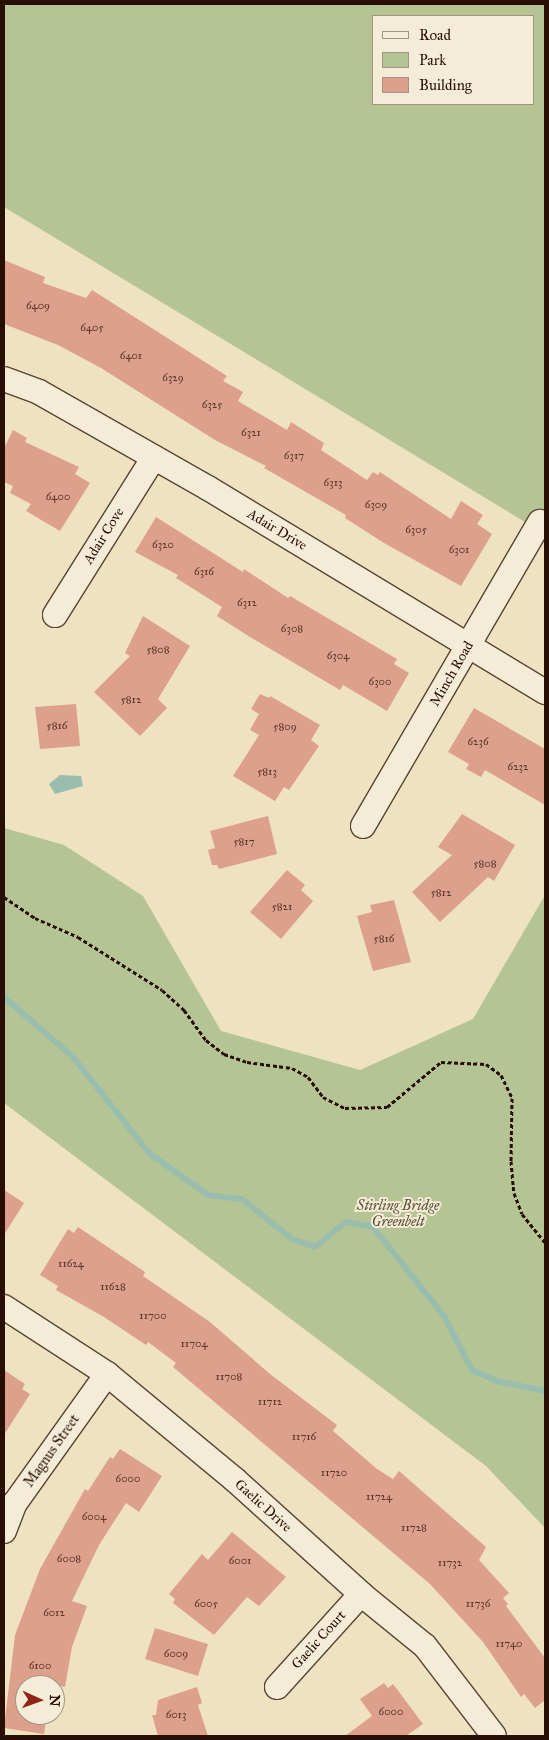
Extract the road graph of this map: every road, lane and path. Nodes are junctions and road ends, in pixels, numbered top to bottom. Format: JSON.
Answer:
{"nodes":[{"id":1,"x":4,"y":379,"type":"edge"},
{"id":2,"x":154,"y":457,"type":"junction"},
{"id":3,"x":540,"y":522,"type":"dead end"},
{"id":4,"x":55,"y":614,"type":"dead end"},
{"id":5,"x":469,"y":646,"type":"junction"},
{"id":6,"x":545,"y":692,"type":"edge"},
{"id":7,"x":363,"y":826,"type":"dead end"},
{"id":8,"x":4,"y":897,"type":"edge"},
{"id":9,"x":545,"y":1242,"type":"edge"},
{"id":10,"x":4,"y":1307,"type":"edge"},
{"id":11,"x":107,"y":1374,"type":"junction"},
{"id":12,"x":4,"y":1532,"type":"edge"},
{"id":13,"x":360,"y":1594,"type":"junction"},
{"id":14,"x":277,"y":1687,"type":"dead end"},
{"id":15,"x":494,"y":1736,"type":"edge"}],
"edges":[{"from":1,"to":2,"type":"street","name":"Adair Drive"},
{"from":2,"to":4,"type":"street","name":"Adair Cove"},
{"from":2,"to":5,"type":"street","name":"Adair Drive"},
{"from":3,"to":5,"type":"street","name":"Minch Road"},
{"from":5,"to":6,"type":"street","name":"Adair Drive"},
{"from":5,"to":7,"type":"street","name":"Minch Road"},
{"from":8,"to":9,"type":"path"},
{"from":10,"to":11,"type":"street","name":"Gaelic Drive"},
{"from":11,"to":12,"type":"street","name":"Magnus Street"},
{"from":11,"to":13,"type":"street","name":"Gaelic Drive"},
{"from":13,"to":14,"type":"street","name":"Gaelic Court"},
{"from":13,"to":15,"type":"street","name":"Gaelic Drive"}]}
